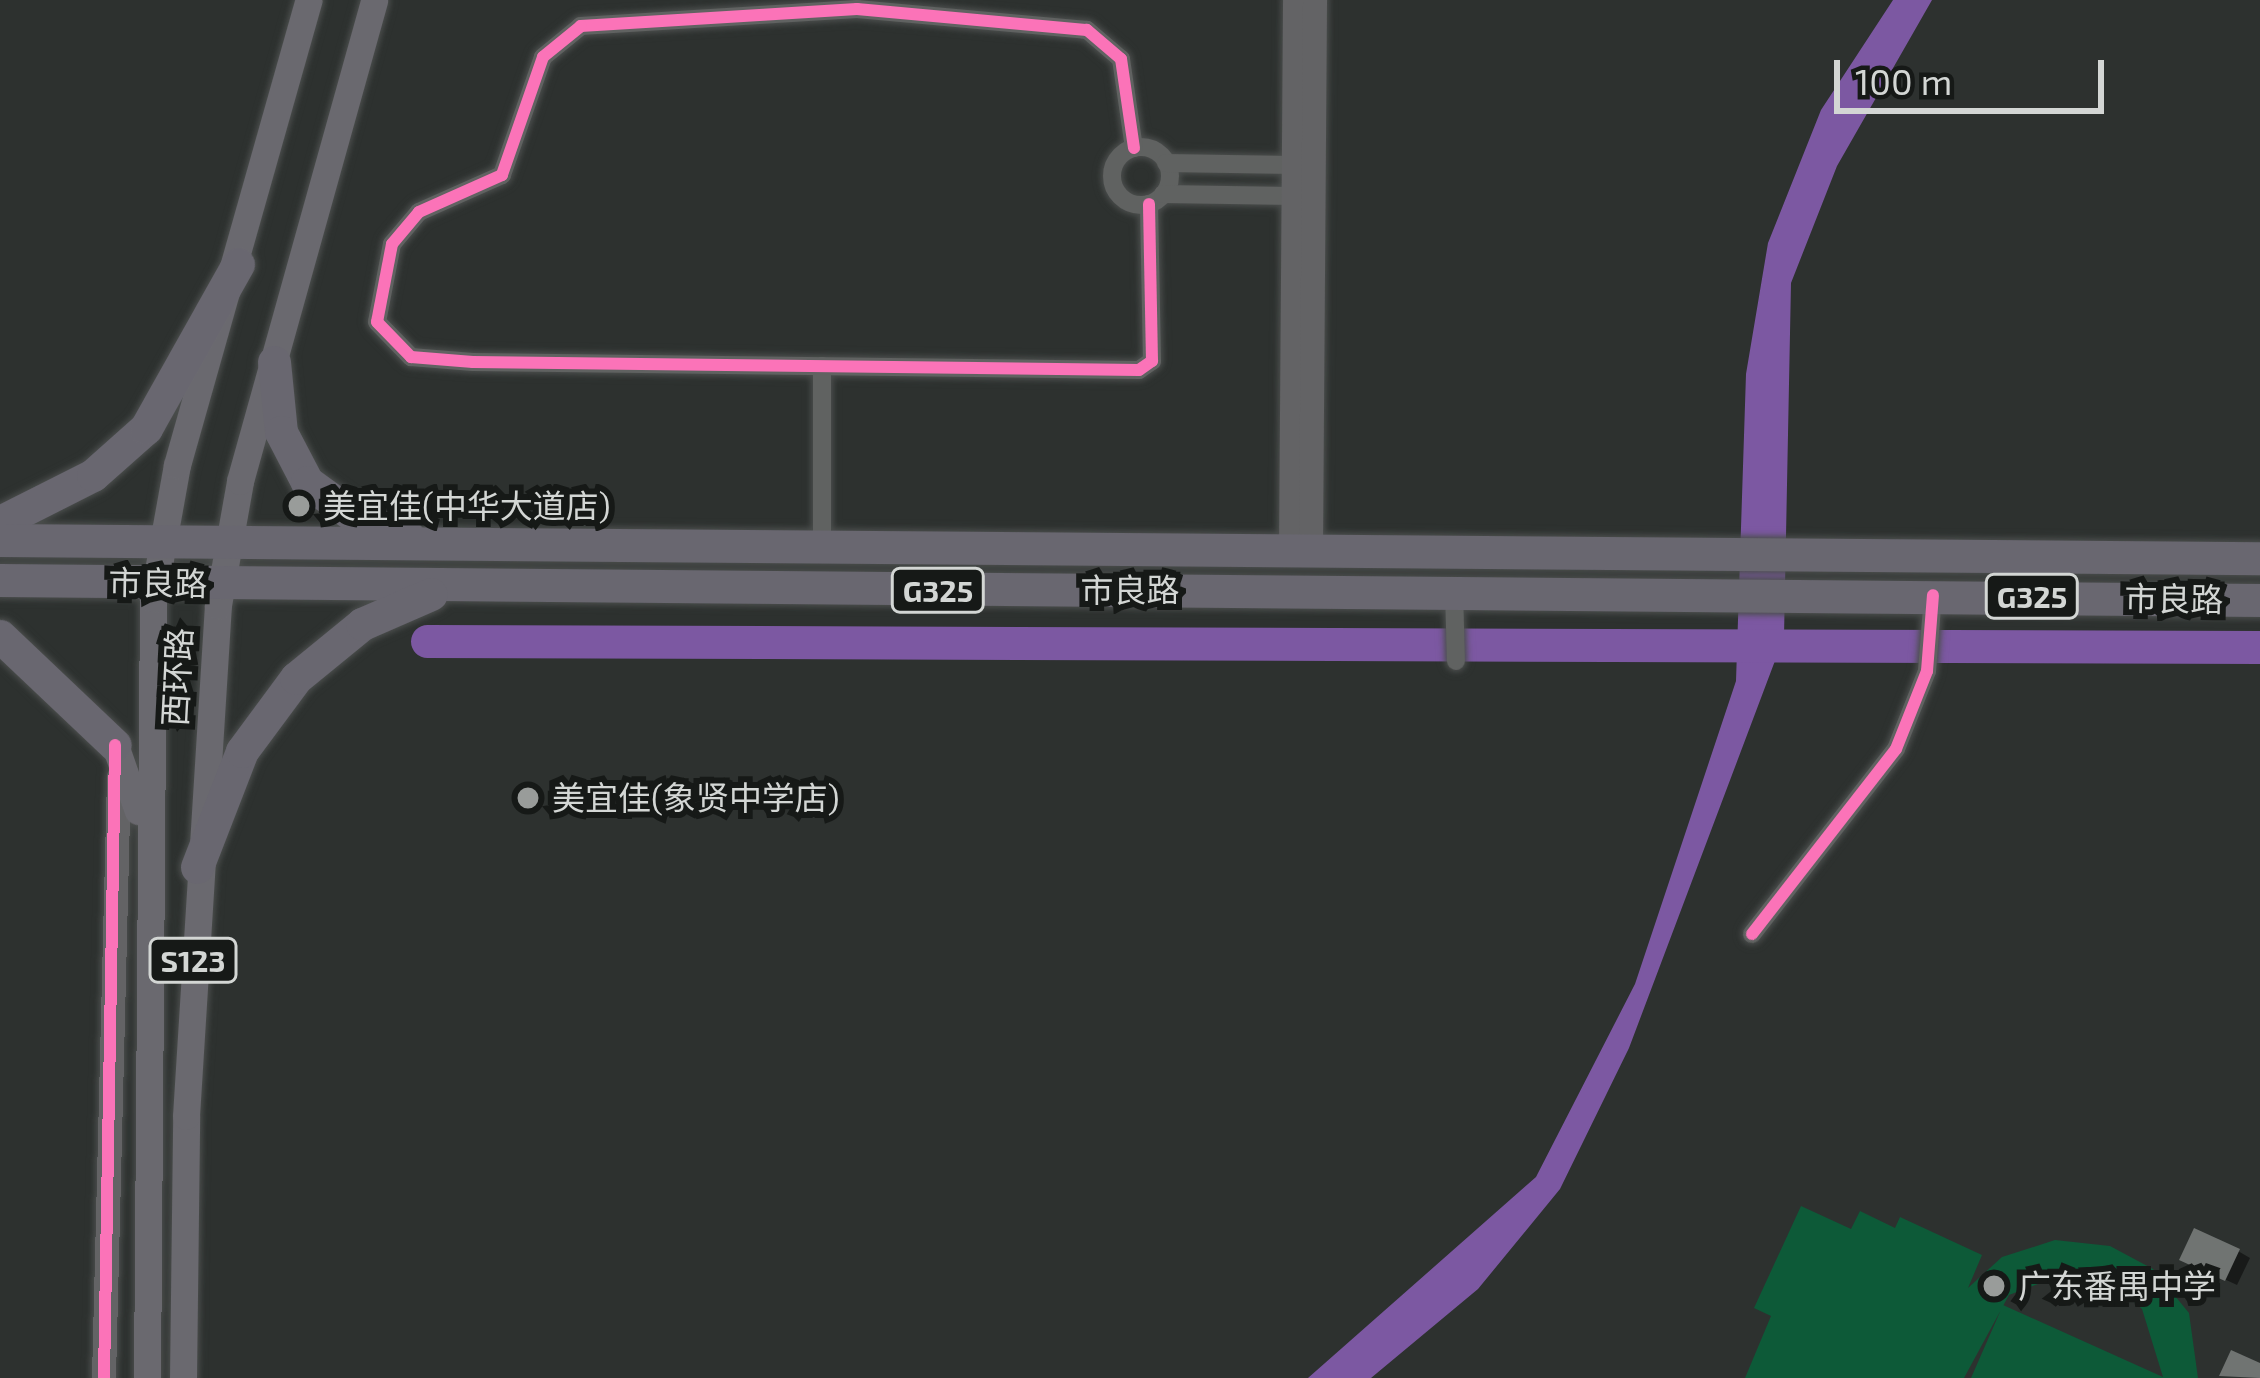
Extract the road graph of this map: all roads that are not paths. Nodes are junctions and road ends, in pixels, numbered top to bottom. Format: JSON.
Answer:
{"nodes":[{"id":1,"x":309,"y":0,"type":"edge"},
{"id":2,"x":374,"y":0,"type":"edge"},
{"id":3,"x":1295,"y":0,"type":"edge"},
{"id":4,"x":1315,"y":0,"type":"edge"},
{"id":5,"x":1134,"y":148,"type":"junction"},
{"id":6,"x":1166,"y":163,"type":"junction"},
{"id":7,"x":1293,"y":165,"type":"junction"},
{"id":8,"x":1293,"y":196,"type":"junction"},
{"id":9,"x":1156,"y":199,"type":"junction"},
{"id":10,"x":238,"y":264,"type":"junction"},
{"id":11,"x":274,"y":362,"type":"junction"},
{"id":12,"x":822,"y":366,"type":"junction"},
{"id":13,"x":0,"y":522,"type":"edge"},
{"id":14,"x":0,"y":540,"type":"edge"},
{"id":15,"x":163,"y":542,"type":"junction"},
{"id":16,"x":229,"y":543,"type":"junction"},
{"id":17,"x":443,"y":545,"type":"junction"},
{"id":18,"x":484,"y":546,"type":"junction"},
{"id":19,"x":822,"y":549,"type":"junction"},
{"id":20,"x":1301,"y":550,"type":"junction"},
{"id":21,"x":2260,"y":558,"type":"edge"},
{"id":22,"x":0,"y":580,"type":"edge"},
{"id":23,"x":156,"y":583,"type":"junction"},
{"id":24,"x":222,"y":584,"type":"junction"},
{"id":25,"x":474,"y":586,"type":"junction"},
{"id":26,"x":1455,"y":599,"type":"junction"},
{"id":27,"x":2260,"y":600,"type":"edge"},
{"id":28,"x":1932,"y":603,"type":"junction"},
{"id":29,"x":0,"y":636,"type":"edge"},
{"id":30,"x":1456,"y":661,"type":"dead end"},
{"id":31,"x":115,"y":746,"type":"junction"},
{"id":32,"x":149,"y":844,"type":"junction"},
{"id":33,"x":197,"y":867,"type":"junction"},
{"id":34,"x":1752,"y":934,"type":"dead end"},
{"id":35,"x":104,"y":1378,"type":"edge"},
{"id":36,"x":147,"y":1378,"type":"edge"},
{"id":37,"x":183,"y":1378,"type":"edge"}],
"edges":[{"from":1,"to":10,"type":"main road","name":"西环路","number":"S123"},
{"from":2,"to":11,"type":"main road","name":"西环路","number":"S123"},
{"from":3,"to":7,"type":"street"},
{"from":4,"to":20,"type":"street"},
{"from":5,"to":6,"type":"street"},
{"from":5,"to":9,"type":"street"},
{"from":5,"to":12,"type":"street"},
{"from":6,"to":7,"type":"street"},
{"from":6,"to":9,"type":"street"},
{"from":7,"to":8,"type":"street"},
{"from":8,"to":9,"type":"street"},
{"from":8,"to":20,"type":"street"},
{"from":9,"to":12,"type":"street"},
{"from":10,"to":13,"type":"highway"},
{"from":10,"to":15,"type":"main road","name":"西环路","number":"S123"},
{"from":11,"to":16,"type":"main road","name":"西环路","number":"S123"},
{"from":11,"to":17,"type":"highway"},
{"from":12,"to":19,"type":"street"},
{"from":14,"to":15,"type":"highway","name":"市良路","number":"G325"},
{"from":15,"to":16,"type":"highway","name":"市良路","number":"G325"},
{"from":15,"to":23,"type":"main road","name":"西环路","number":"S123"},
{"from":16,"to":17,"type":"highway","name":"市良路","number":"G325"},
{"from":16,"to":24,"type":"main road","name":"西环路","number":"S123"},
{"from":17,"to":18,"type":"highway","name":"市良路","number":"G325"},
{"from":18,"to":19,"type":"highway","name":"市良路","number":"G325"},
{"from":18,"to":25,"type":"highway"},
{"from":19,"to":20,"type":"highway","name":"市良路","number":"G325"},
{"from":20,"to":21,"type":"highway","name":"市良路","number":"G325"},
{"from":22,"to":23,"type":"highway","name":"市良路","number":"G325"},
{"from":23,"to":24,"type":"highway","name":"市良路","number":"G325"},
{"from":23,"to":32,"type":"main road","name":"西环路","number":"S123"},
{"from":24,"to":25,"type":"highway","name":"市良路","number":"G325"},
{"from":24,"to":33,"type":"main road","name":"西环路","number":"S123"},
{"from":25,"to":26,"type":"highway","name":"市良路","number":"G325"},
{"from":25,"to":33,"type":"highway"},
{"from":26,"to":28,"type":"highway","name":"市良路","number":"G325"},
{"from":26,"to":30,"type":"street"},
{"from":27,"to":28,"type":"highway","name":"市良路","number":"G325"},
{"from":28,"to":34,"type":"street"},
{"from":29,"to":31,"type":"highway"},
{"from":31,"to":32,"type":"main road"},
{"from":31,"to":35,"type":"street"},
{"from":32,"to":36,"type":"main road","name":"西环路","number":"S123"},
{"from":33,"to":37,"type":"main road","name":"西环路","number":"S123"}]}
